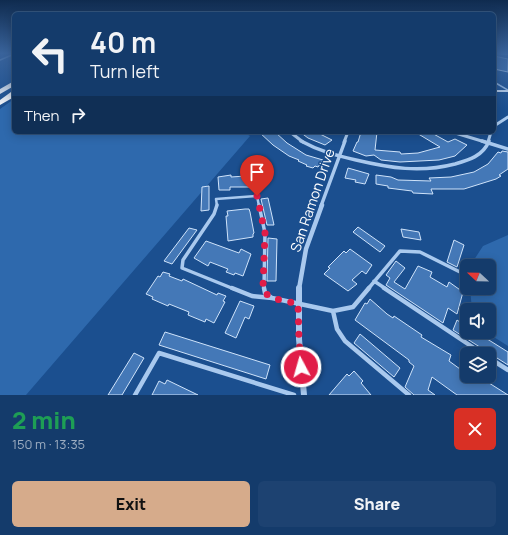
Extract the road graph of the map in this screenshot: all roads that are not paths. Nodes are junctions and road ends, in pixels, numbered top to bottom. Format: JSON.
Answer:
{"nodes":[{"id":1,"x":496,"y":83,"type":"edge"},
{"id":2,"x":12,"y":84,"type":"edge"},
{"id":3,"x":496,"y":91,"type":"edge"},
{"id":4,"x":508,"y":91,"type":"edge"},
{"id":5,"x":0,"y":92,"type":"edge"},
{"id":6,"x":12,"y":95,"type":"edge"},
{"id":7,"x":0,"y":103,"type":"edge"},
{"id":8,"x":508,"y":117,"type":"edge"},
{"id":9,"x":496,"y":125,"type":"edge"},
{"id":10,"x":292,"y":134,"type":"edge"},
{"id":11,"x":347,"y":134,"type":"edge"},
{"id":12,"x":459,"y":134,"type":"edge"},
{"id":13,"x":490,"y":134,"type":"edge"},
{"id":14,"x":488,"y":143,"type":"junction"},
{"id":15,"x":508,"y":149,"type":"edge"},
{"id":16,"x":340,"y":156,"type":"junction"},
{"id":17,"x":460,"y":272,"type":"dead end"},
{"id":18,"x":374,"y":281,"type":"junction"},
{"id":19,"x":272,"y":298,"type":"junction"},
{"id":20,"x":298,"y":304,"type":"junction"},
{"id":21,"x":333,"y":311,"type":"junction"},
{"id":22,"x":473,"y":347,"type":"edge"},
{"id":23,"x":496,"y":362,"type":"edge"},
{"id":24,"x":508,"y":370,"type":"edge"},
{"id":25,"x":135,"y":395,"type":"edge"},
{"id":26,"x":294,"y":395,"type":"edge"},
{"id":27,"x":304,"y":395,"type":"edge"},
{"id":28,"x":410,"y":395,"type":"edge"}],
"edges":[{"from":1,"to":4,"type":"lane"},
{"from":2,"to":5,"type":"highway"},
{"from":3,"to":4,"type":"main road"},
{"from":6,"to":7,"type":"highway"},
{"from":8,"to":9,"type":"street"},
{"from":10,"to":16,"type":"street"},
{"from":11,"to":16,"type":"street","name":"San Ramon Drive"},
{"from":12,"to":14,"type":"street"},
{"from":13,"to":14,"type":"street"},
{"from":14,"to":15,"type":"street"},
{"from":14,"to":16,"type":"street"},
{"from":16,"to":20,"type":"street","name":"San Ramon Drive"},
{"from":17,"to":18,"type":"lane"},
{"from":18,"to":21,"type":"lane"},
{"from":18,"to":22,"type":"lane"},
{"from":19,"to":19,"type":"lane"},
{"from":19,"to":20,"type":"lane"},
{"from":20,"to":21,"type":"lane"},
{"from":20,"to":27,"type":"street","name":"San Ramon Drive"},
{"from":21,"to":28,"type":"lane"},
{"from":23,"to":24,"type":"lane"},
{"from":25,"to":26,"type":"lane"}]}
